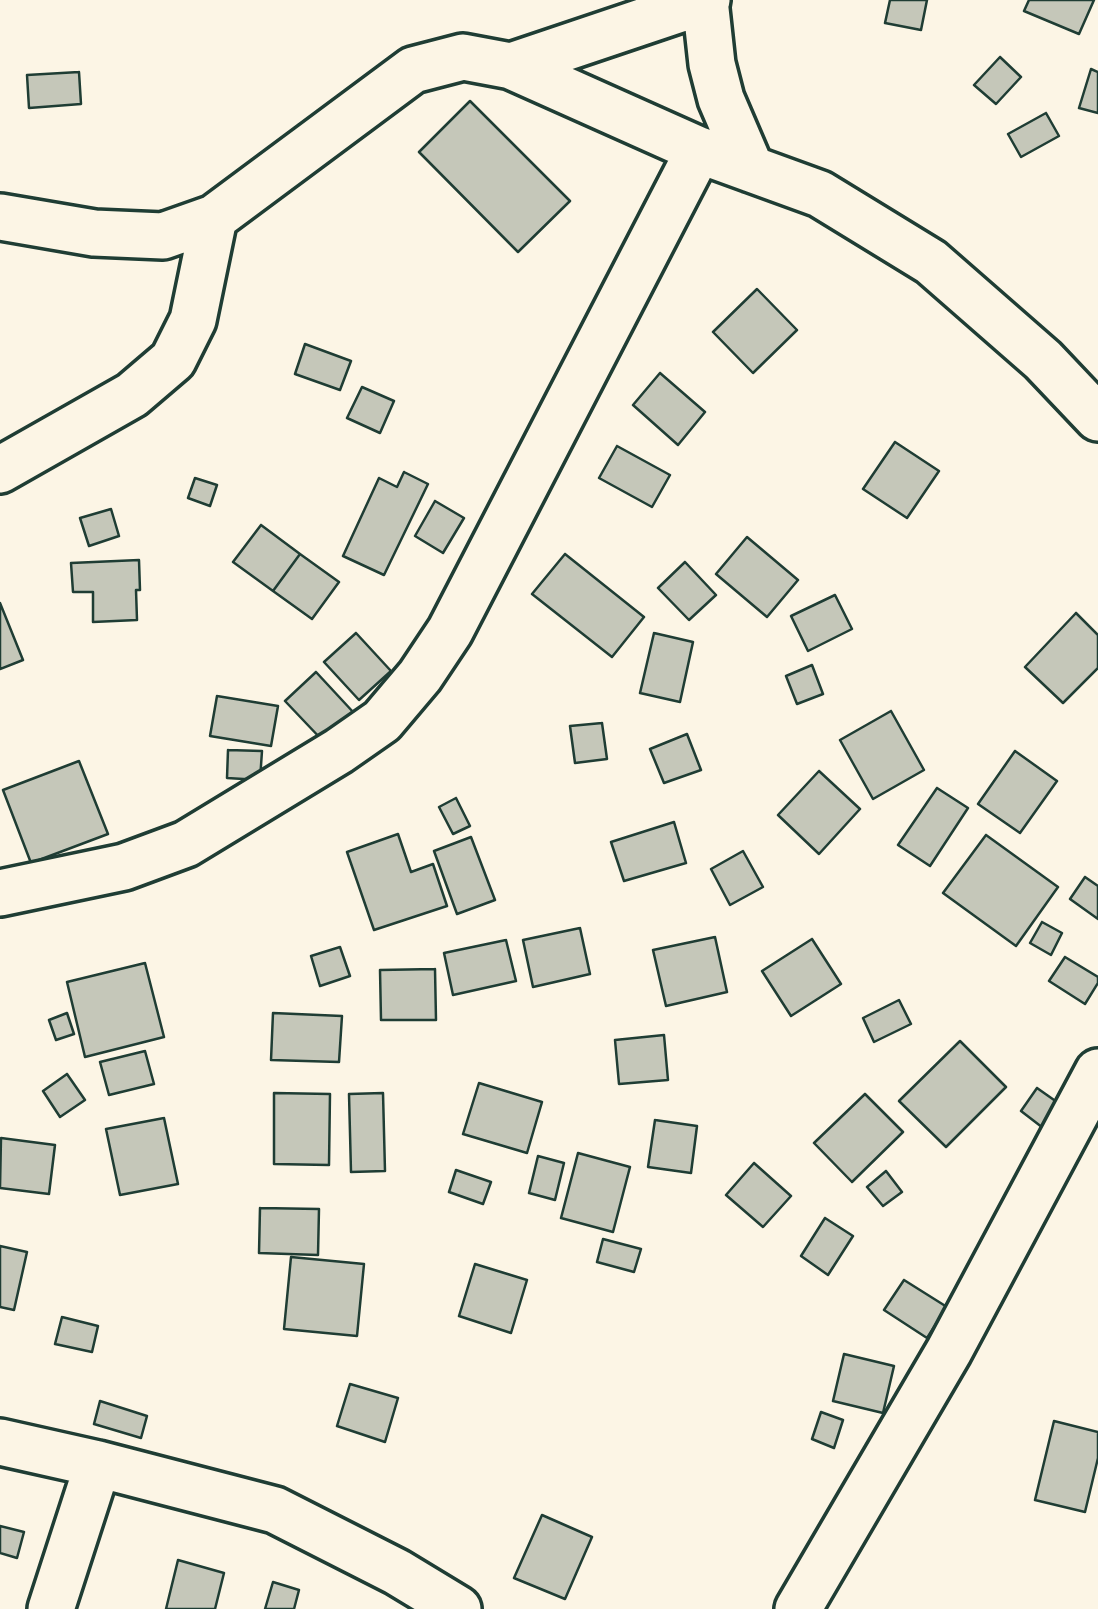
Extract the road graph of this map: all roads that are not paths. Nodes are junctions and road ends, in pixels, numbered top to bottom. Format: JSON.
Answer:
{"nodes":[{"id":1,"x":706,"y":0,"type":"edge"},
{"id":2,"x":511,"y":66,"type":"junction"},
{"id":3,"x":699,"y":150,"type":"junction"},
{"id":4,"x":751,"y":169,"type":"junction"},
{"id":5,"x":0,"y":217,"type":"edge"},
{"id":6,"x":214,"y":218,"type":"junction"},
{"id":7,"x":1098,"y":418,"type":"edge"},
{"id":8,"x":0,"y":470,"type":"edge"},
{"id":9,"x":0,"y":893,"type":"edge"},
{"id":10,"x":1098,"y":1072,"type":"edge"},
{"id":11,"x":0,"y":1442,"type":"edge"},
{"id":12,"x":98,"y":1464,"type":"junction"},
{"id":13,"x":51,"y":1609,"type":"edge"},
{"id":14,"x":458,"y":1609,"type":"edge"},
{"id":15,"x":798,"y":1609,"type":"edge"}],
"edges":[{"from":1,"to":2,"type":"street"},
{"from":1,"to":4,"type":"street"},
{"from":2,"to":3,"type":"street"},
{"from":2,"to":6,"type":"street"},
{"from":3,"to":4,"type":"street"},
{"from":3,"to":9,"type":"street"},
{"from":4,"to":7,"type":"street"},
{"from":5,"to":6,"type":"street"},
{"from":6,"to":8,"type":"street"},
{"from":10,"to":15,"type":"street"},
{"from":11,"to":12,"type":"street"},
{"from":12,"to":13,"type":"street"},
{"from":12,"to":14,"type":"street"}]}
